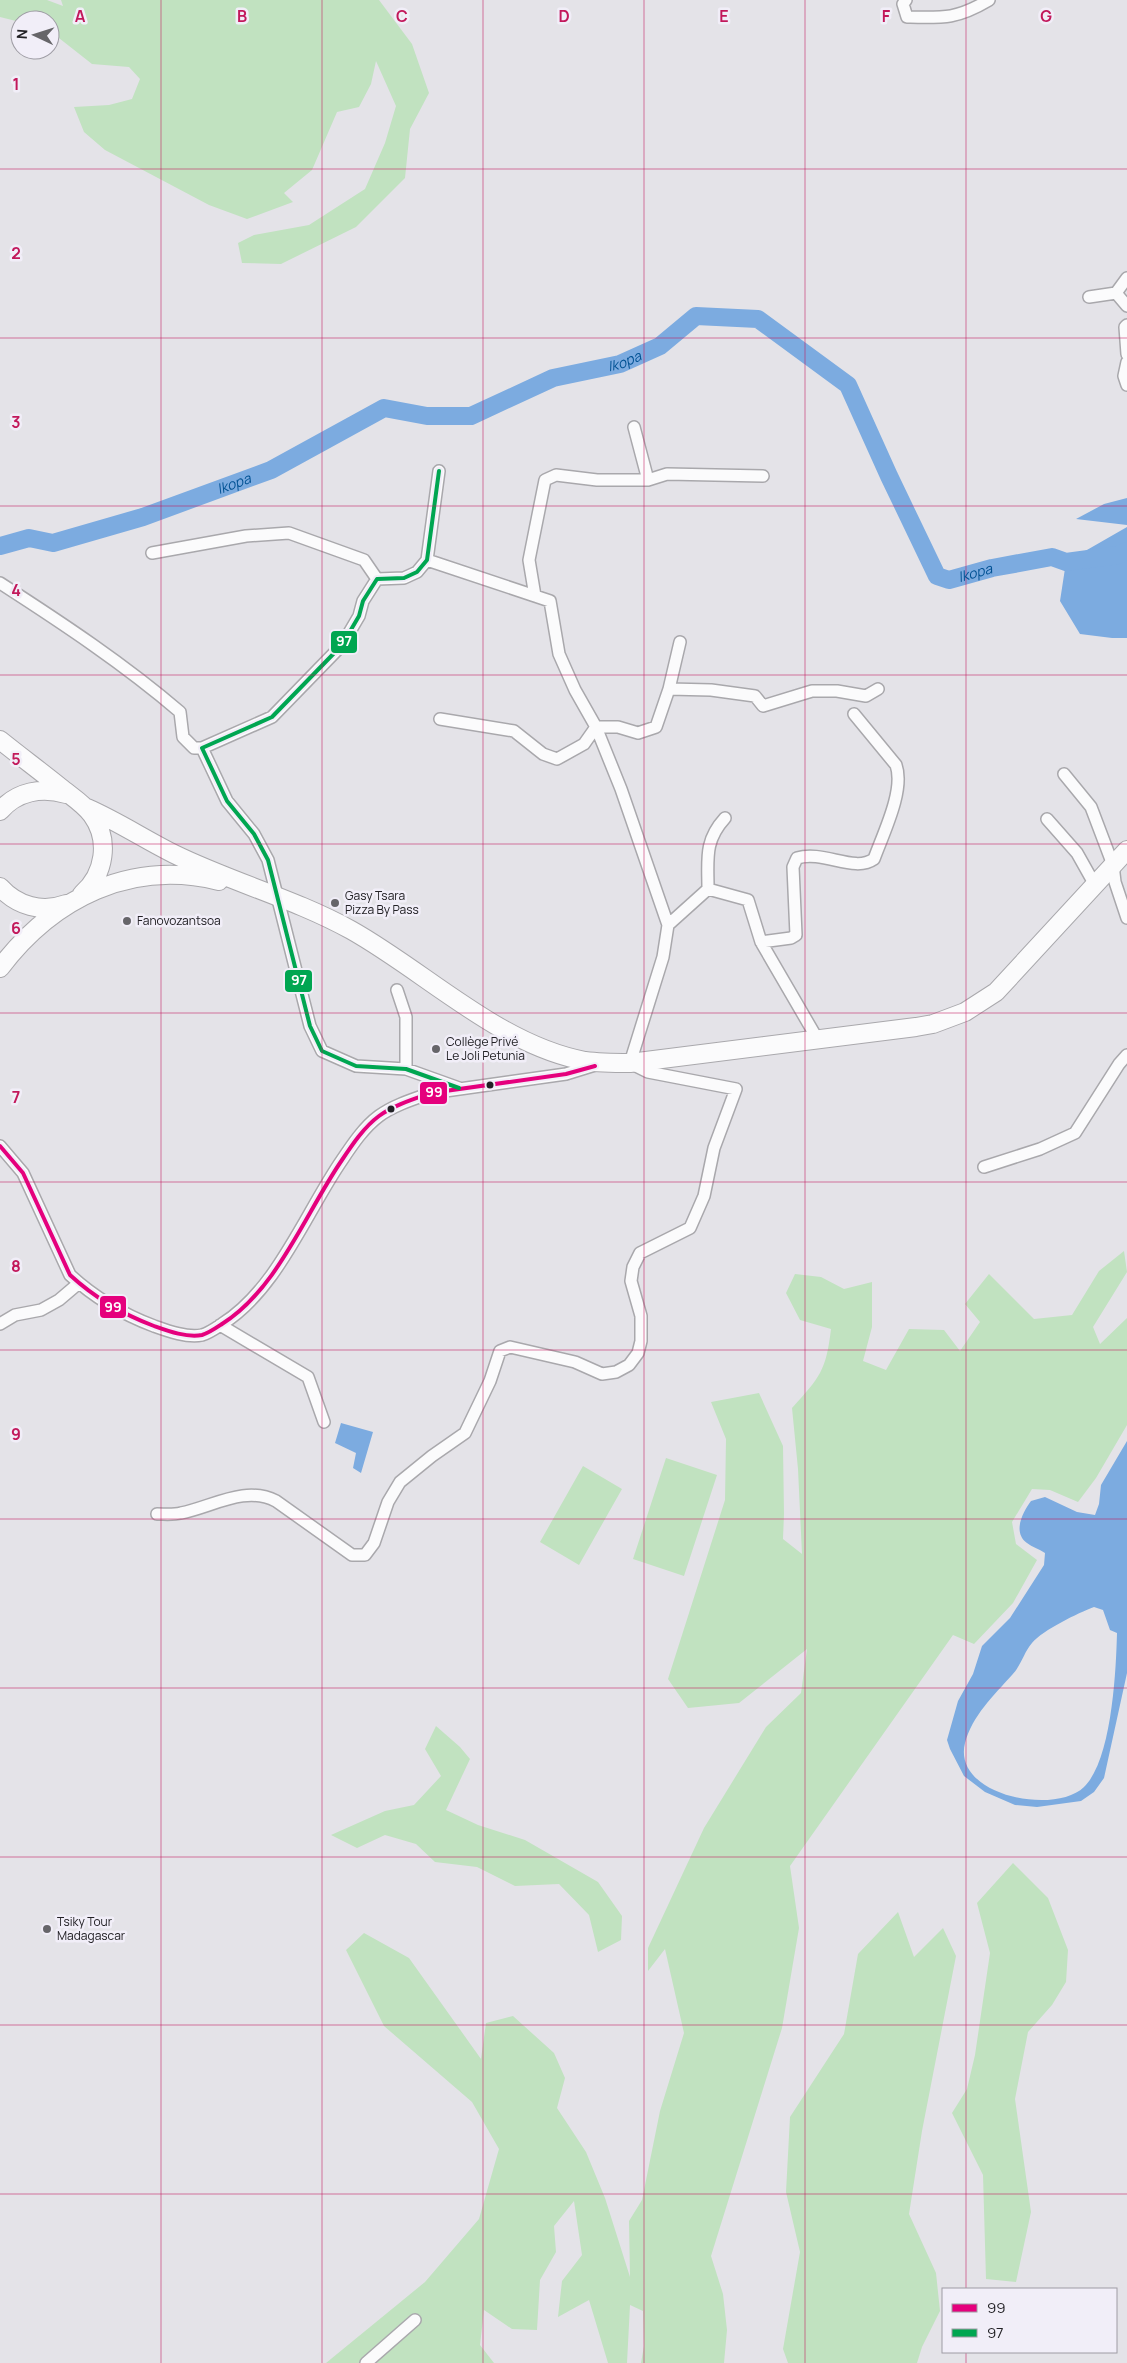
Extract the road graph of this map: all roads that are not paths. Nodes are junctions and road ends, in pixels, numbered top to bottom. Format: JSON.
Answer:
{"nodes":[{"id":1,"x":906,"y":0,"type":"edge"},
{"id":2,"x":989,"y":0,"type":"edge"},
{"id":3,"x":1127,"y":278,"type":"edge"},
{"id":4,"x":1116,"y":294,"type":"junction"},
{"id":5,"x":1088,"y":297,"type":"dead end"},
{"id":6,"x":1127,"y":306,"type":"edge"},
{"id":7,"x":1127,"y":325,"type":"edge"},
{"id":8,"x":1127,"y":354,"type":"edge"},
{"id":9,"x":1127,"y":362,"type":"edge"},
{"id":10,"x":1127,"y":385,"type":"edge"},
{"id":11,"x":634,"y":427,"type":"dead end"},
{"id":12,"x":439,"y":471,"type":"dead end"},
{"id":13,"x":763,"y":476,"type":"dead end"},
{"id":14,"x":648,"y":480,"type":"junction"},
{"id":15,"x":152,"y":553,"type":"dead end"},
{"id":16,"x":427,"y":560,"type":"junction"},
{"id":17,"x":377,"y":579,"type":"junction"},
{"id":18,"x":0,"y":583,"type":"edge"},
{"id":19,"x":535,"y":596,"type":"junction"},
{"id":20,"x":680,"y":642,"type":"dead end"},
{"id":21,"x":668,"y":689,"type":"junction"},
{"id":22,"x":878,"y":689,"type":"dead end"},
{"id":23,"x":854,"y":714,"type":"dead end"},
{"id":24,"x":440,"y":719,"type":"dead end"},
{"id":25,"x":596,"y":727,"type":"junction"},
{"id":26,"x":0,"y":740,"type":"edge"},
{"id":27,"x":202,"y":748,"type":"junction"},
{"id":28,"x":1064,"y":774,"type":"dead end"},
{"id":29,"x":81,"y":804,"type":"junction"},
{"id":30,"x":0,"y":811,"type":"edge"},
{"id":31,"x":725,"y":818,"type":"dead end"},
{"id":32,"x":1048,"y":820,"type":"dead end"},
{"id":33,"x":1127,"y":850,"type":"edge"},
{"id":34,"x":1113,"y":865,"type":"junction"},
{"id":35,"x":1095,"y":885,"type":"junction"},
{"id":36,"x":0,"y":887,"type":"edge"},
{"id":37,"x":708,"y":889,"type":"junction"},
{"id":38,"x":269,"y":895,"type":"junction"},
{"id":39,"x":72,"y":901,"type":"junction"},
{"id":40,"x":1127,"y":918,"type":"edge"},
{"id":41,"x":668,"y":925,"type":"junction"},
{"id":42,"x":761,"y":942,"type":"junction"},
{"id":43,"x":0,"y":968,"type":"edge"},
{"id":44,"x":397,"y":990,"type":"dead end"},
{"id":45,"x":818,"y":1040,"type":"junction"},
{"id":46,"x":1127,"y":1055,"type":"edge"},
{"id":47,"x":604,"y":1063,"type":"junction"},
{"id":48,"x":630,"y":1064,"type":"junction"},
{"id":49,"x":406,"y":1069,"type":"junction"},
{"id":50,"x":459,"y":1088,"type":"junction"},
{"id":51,"x":0,"y":1146,"type":"edge"},
{"id":52,"x":984,"y":1167,"type":"dead end"},
{"id":53,"x":79,"y":1283,"type":"junction"},
{"id":54,"x":0,"y":1324,"type":"edge"},
{"id":55,"x":220,"y":1325,"type":"junction"},
{"id":56,"x":324,"y":1422,"type":"dead end"},
{"id":57,"x":157,"y":1514,"type":"dead end"},
{"id":58,"x":416,"y":2320,"type":"dead end"},
{"id":59,"x":366,"y":2363,"type":"edge"}],
"edges":[{"from":1,"to":2,"type":"street"},
{"from":3,"to":4,"type":"street"},
{"from":4,"to":5,"type":"street"},
{"from":4,"to":6,"type":"street"},
{"from":7,"to":8,"type":"street"},
{"from":9,"to":10,"type":"street"},
{"from":11,"to":14,"type":"street"},
{"from":12,"to":16,"type":"street"},
{"from":13,"to":14,"type":"street"},
{"from":14,"to":19,"type":"street"},
{"from":15,"to":17,"type":"street"},
{"from":16,"to":17,"type":"street"},
{"from":16,"to":19,"type":"street"},
{"from":17,"to":27,"type":"street"},
{"from":18,"to":27,"type":"street"},
{"from":19,"to":25,"type":"street"},
{"from":20,"to":21,"type":"street"},
{"from":21,"to":22,"type":"street"},
{"from":21,"to":25,"type":"street"},
{"from":23,"to":42,"type":"street"},
{"from":24,"to":25,"type":"street"},
{"from":25,"to":41,"type":"street"},
{"from":26,"to":29,"type":"main road"},
{"from":27,"to":38,"type":"street"},
{"from":28,"to":34,"type":"street"},
{"from":29,"to":30,"type":"main road"},
{"from":29,"to":38,"type":"main road"},
{"from":29,"to":39,"type":"main road"},
{"from":31,"to":37,"type":"street"},
{"from":32,"to":35,"type":"street"},
{"from":33,"to":34,"type":"main road"},
{"from":34,"to":35,"type":"main road"},
{"from":34,"to":40,"type":"street"},
{"from":35,"to":45,"type":"main road"},
{"from":36,"to":39,"type":"main road"},
{"from":37,"to":41,"type":"street"},
{"from":37,"to":42,"type":"street"},
{"from":38,"to":39,"type":"main road"},
{"from":38,"to":47,"type":"main road"},
{"from":38,"to":49,"type":"street"},
{"from":39,"to":43,"type":"main road"},
{"from":41,"to":48,"type":"street"},
{"from":42,"to":45,"type":"street"},
{"from":44,"to":49,"type":"street"},
{"from":45,"to":48,"type":"main road"},
{"from":46,"to":52,"type":"street"},
{"from":47,"to":48,"type":"main road"},
{"from":47,"to":50,"type":"street"},
{"from":48,"to":57,"type":"street"},
{"from":49,"to":50,"type":"street"},
{"from":50,"to":55,"type":"street"},
{"from":51,"to":53,"type":"street"},
{"from":53,"to":54,"type":"street"},
{"from":53,"to":55,"type":"street"},
{"from":55,"to":56,"type":"street"},
{"from":58,"to":59,"type":"street"}]}
